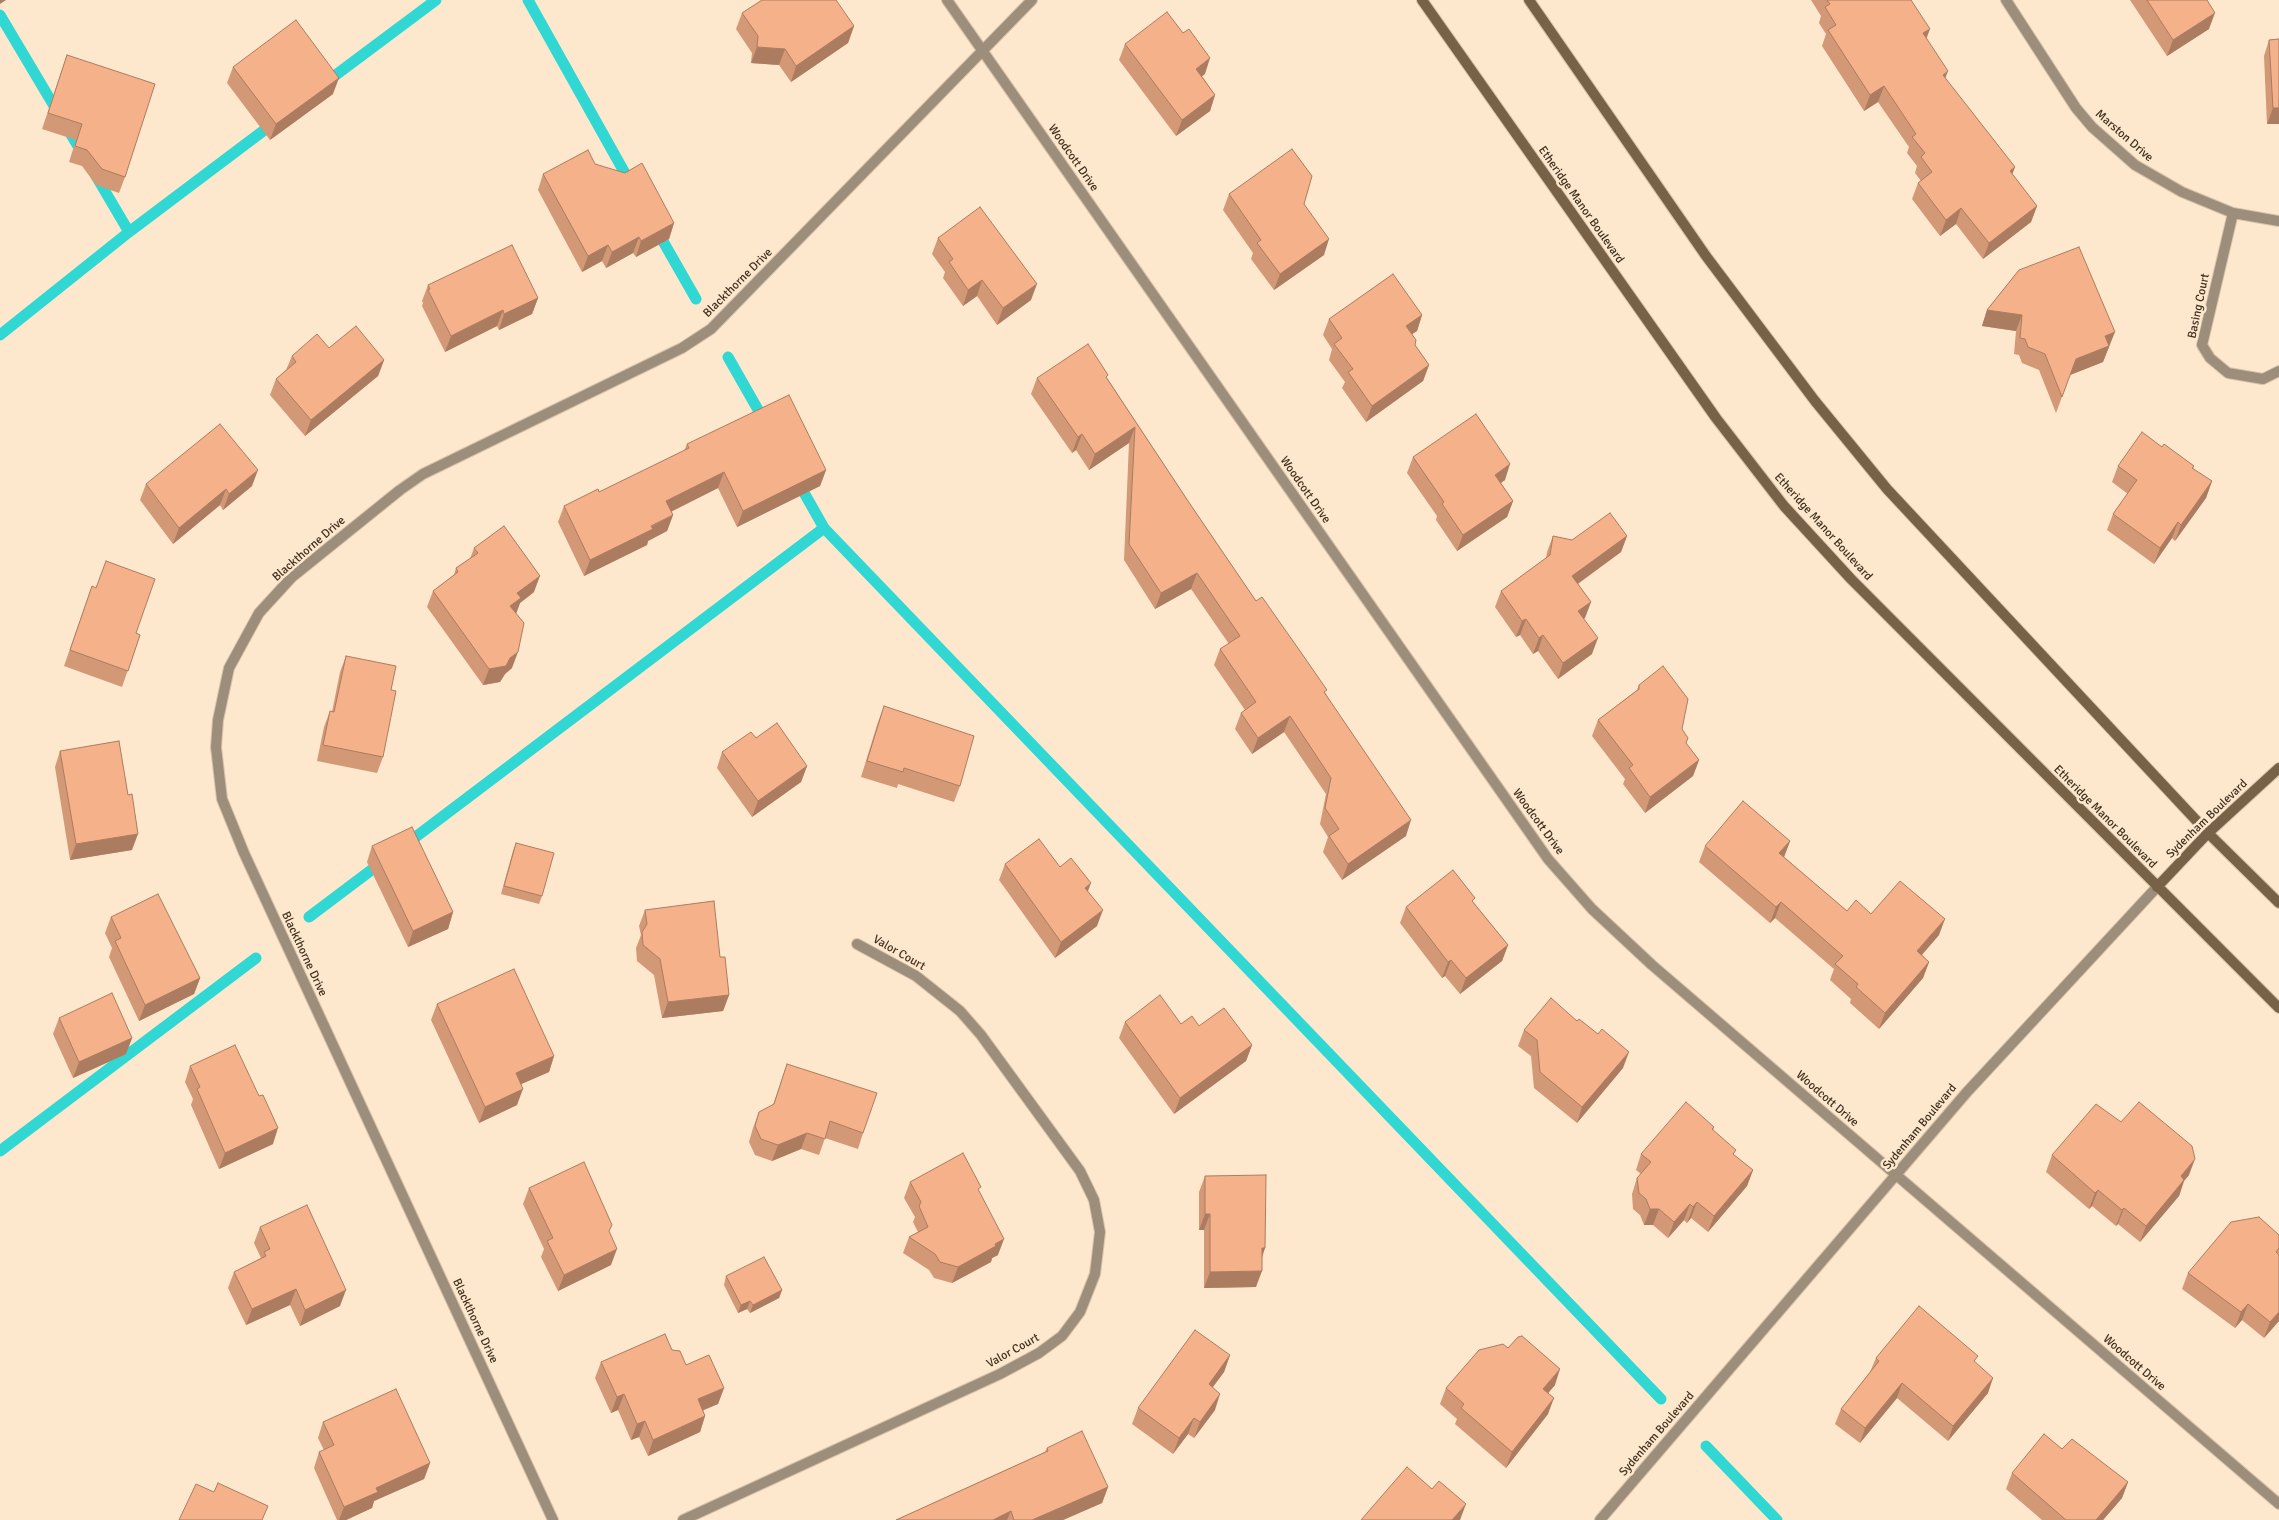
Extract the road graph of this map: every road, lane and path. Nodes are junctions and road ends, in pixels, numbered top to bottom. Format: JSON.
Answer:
{"nodes":[{"id":1,"x":947,"y":0,"type":"edge"},
{"id":2,"x":1032,"y":0,"type":"edge"},
{"id":3,"x":1422,"y":0,"type":"edge"},
{"id":4,"x":1529,"y":0,"type":"edge"},
{"id":5,"x":2006,"y":0,"type":"edge"},
{"id":6,"x":983,"y":51,"type":"junction"},
{"id":7,"x":2233,"y":213,"type":"junction"},
{"id":8,"x":2279,"y":221,"type":"edge"},
{"id":9,"x":2279,"y":371,"type":"edge"},
{"id":10,"x":2279,"y":768,"type":"edge"},
{"id":11,"x":2208,"y":833,"type":"junction"},
{"id":12,"x":2157,"y":887,"type":"junction"},
{"id":13,"x":2279,"y":903,"type":"edge"},
{"id":14,"x":857,"y":944,"type":"dead end"},
{"id":15,"x":2279,"y":1008,"type":"edge"},
{"id":16,"x":1896,"y":1175,"type":"junction"},
{"id":17,"x":2279,"y":1504,"type":"edge"},
{"id":18,"x":553,"y":1520,"type":"edge"},
{"id":19,"x":683,"y":1520,"type":"edge"},
{"id":20,"x":1600,"y":1520,"type":"edge"}],
"edges":[{"from":1,"to":6,"type":"street","name":"Woodcott Drive"},
{"from":2,"to":6,"type":"street","name":"Blackthorne Drive"},
{"from":3,"to":12,"type":"main road","name":"Etheridge Manor Boulevard"},
{"from":4,"to":11,"type":"main road"},
{"from":5,"to":7,"type":"street","name":"Marston Drive"},
{"from":6,"to":16,"type":"street","name":"Woodcott Drive"},
{"from":6,"to":18,"type":"street","name":"Blackthorne Drive"},
{"from":7,"to":8,"type":"street","name":"Marston Drive"},
{"from":7,"to":9,"type":"street","name":"Basing Court"},
{"from":10,"to":11,"type":"main road","name":"Sydenham Boulevard"},
{"from":11,"to":12,"type":"main road","name":"Sydenham Boulevard"},
{"from":11,"to":13,"type":"main road"},
{"from":12,"to":15,"type":"main road","name":"Etheridge Manor Boulevard"},
{"from":12,"to":16,"type":"street","name":"Sydenham Boulevard"},
{"from":14,"to":19,"type":"street","name":"Valor Court"},
{"from":16,"to":17,"type":"street","name":"Woodcott Drive"},
{"from":16,"to":20,"type":"street","name":"Sydenham Boulevard"}]}
